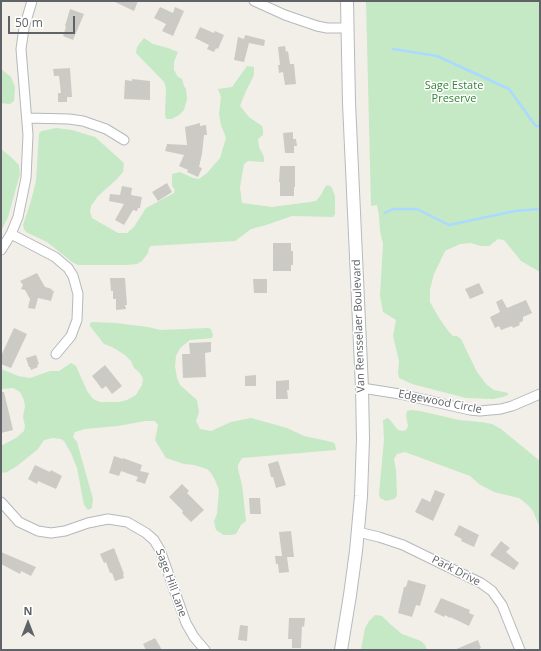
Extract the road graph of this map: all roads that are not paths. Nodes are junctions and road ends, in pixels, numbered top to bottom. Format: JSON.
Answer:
{"nodes":[{"id":1,"x":32,"y":1,"type":"edge"},
{"id":2,"x":254,"y":1,"type":"edge"},
{"id":3,"x":347,"y":1,"type":"edge"},
{"id":4,"x":347,"y":28,"type":"junction"},
{"id":5,"x":27,"y":118,"type":"junction"},
{"id":6,"x":124,"y":140,"type":"dead end"},
{"id":7,"x":10,"y":234,"type":"junction"},
{"id":8,"x":1,"y":250,"type":"edge"},
{"id":9,"x":56,"y":354,"type":"dead end"},
{"id":10,"x":362,"y":388,"type":"junction"},
{"id":11,"x":540,"y":394,"type":"edge"},
{"id":12,"x":1,"y":502,"type":"edge"},
{"id":13,"x":358,"y":532,"type":"junction"},
{"id":14,"x":205,"y":650,"type":"edge"},
{"id":15,"x":341,"y":650,"type":"edge"},
{"id":16,"x":520,"y":650,"type":"edge"}],
"edges":[{"from":1,"to":5,"type":"street"},
{"from":2,"to":4,"type":"street"},
{"from":3,"to":4,"type":"main road","name":"Van Rensselaer Boulevard"},
{"from":4,"to":10,"type":"main road","name":"Van Rensselaer Boulevard"},
{"from":5,"to":6,"type":"street"},
{"from":5,"to":7,"type":"street"},
{"from":7,"to":8,"type":"street"},
{"from":7,"to":9,"type":"street"},
{"from":10,"to":11,"type":"street","name":"Edgewood Circle"},
{"from":10,"to":13,"type":"main road","name":"Van Rensselaer Boulevard"},
{"from":12,"to":14,"type":"street","name":"Sage Hill Lane"},
{"from":13,"to":15,"type":"main road","name":"Van Rensselaer Boulevard"},
{"from":13,"to":16,"type":"street","name":"Park Drive"}]}
